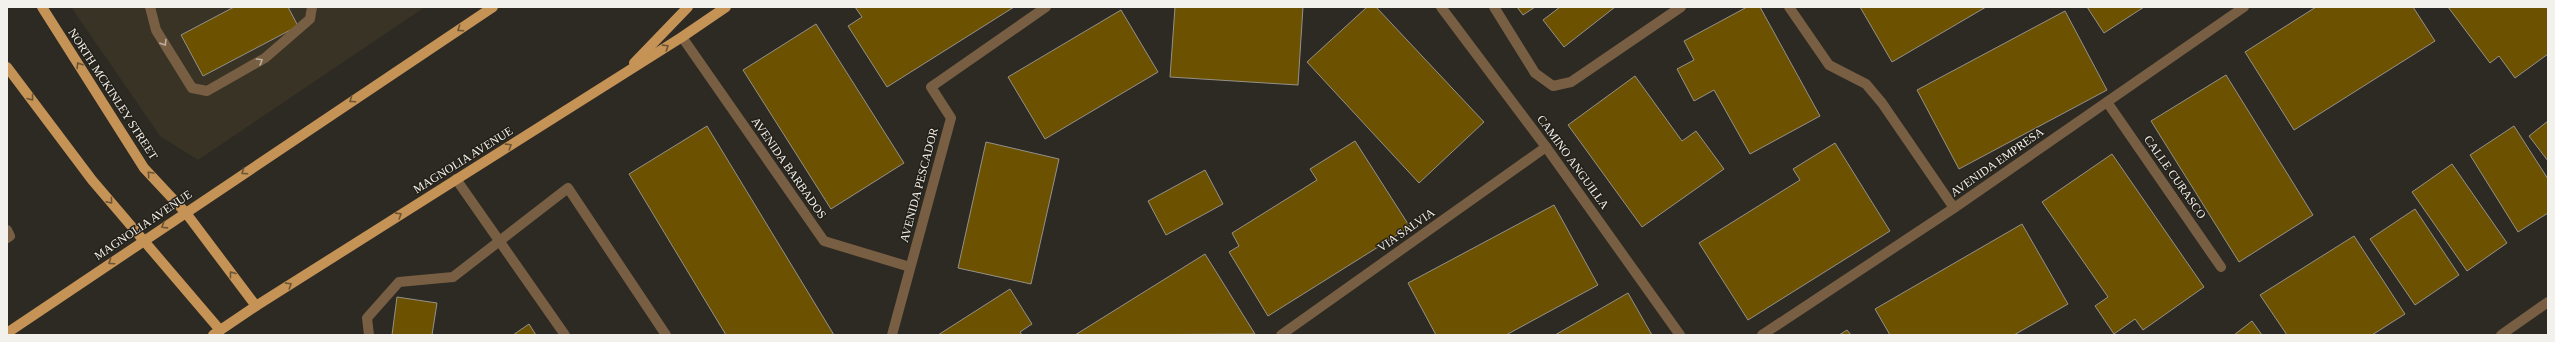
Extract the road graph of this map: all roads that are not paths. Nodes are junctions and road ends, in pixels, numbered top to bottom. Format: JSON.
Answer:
{"nodes":[{"id":1,"x":42,"y":7,"type":"edge"},
{"id":2,"x":150,"y":7,"type":"edge"},
{"id":3,"x":312,"y":7,"type":"edge"},
{"id":4,"x":493,"y":7,"type":"edge"},
{"id":5,"x":688,"y":7,"type":"edge"},
{"id":6,"x":726,"y":7,"type":"edge"},
{"id":7,"x":1046,"y":7,"type":"edge"},
{"id":8,"x":1441,"y":7,"type":"edge"},
{"id":9,"x":1494,"y":7,"type":"edge"},
{"id":10,"x":1681,"y":7,"type":"edge"},
{"id":11,"x":1789,"y":7,"type":"edge"},
{"id":12,"x":2239,"y":8,"type":"edge"},
{"id":13,"x":682,"y":37,"type":"junction"},
{"id":14,"x":7,"y":67,"type":"edge"},
{"id":15,"x":623,"y":74,"type":"junction"},
{"id":16,"x":2107,"y":102,"type":"junction"},
{"id":17,"x":1546,"y":147,"type":"junction"},
{"id":18,"x":456,"y":179,"type":"junction"},
{"id":19,"x":1954,"y":208,"type":"junction"},
{"id":20,"x":186,"y":213,"type":"junction"},
{"id":21,"x":7,"y":230,"type":"edge"},
{"id":22,"x":7,"y":238,"type":"edge"},
{"id":23,"x":143,"y":240,"type":"junction"},
{"id":24,"x":500,"y":241,"type":"junction"},
{"id":25,"x":910,"y":267,"type":"junction"},
{"id":26,"x":2221,"y":267,"type":"dead end"},
{"id":27,"x":2548,"y":302,"type":"edge"},
{"id":28,"x":256,"y":306,"type":"junction"},
{"id":29,"x":7,"y":333,"type":"edge"},
{"id":30,"x":219,"y":333,"type":"edge"},
{"id":31,"x":369,"y":335,"type":"edge"},
{"id":32,"x":565,"y":335,"type":"edge"},
{"id":33,"x":666,"y":335,"type":"edge"},
{"id":34,"x":892,"y":335,"type":"edge"},
{"id":35,"x":1281,"y":335,"type":"edge"},
{"id":36,"x":1680,"y":335,"type":"edge"},
{"id":37,"x":1762,"y":335,"type":"edge"},
{"id":38,"x":2501,"y":335,"type":"edge"}],
"edges":[{"from":20,"to":1,"type":"main road","name":"NORTH MCKINLEY STREET","one_way":true},
{"from":2,"to":3,"type":"street","one_way":true},
{"from":4,"to":20,"type":"main road","name":"MAGNOLIA AVENUE","one_way":true},
{"from":5,"to":15,"type":"main road"},
{"from":6,"to":13,"type":"main road","name":"MAGNOLIA AVENUE"},
{"from":7,"to":25,"type":"street","name":"AVENIDA PESCADOR"},
{"from":8,"to":17,"type":"street","name":"CAMINO ANGUILLA"},
{"from":9,"to":10,"type":"street"},
{"from":11,"to":19,"type":"street"},
{"from":12,"to":16,"type":"street","name":"AVENIDA EMPRESA"},
{"from":15,"to":13,"type":"main road","name":"MAGNOLIA AVENUE","one_way":true},
{"from":13,"to":25,"type":"street","name":"AVENIDA BARBADOS"},
{"from":14,"to":23,"type":"main road","one_way":true},
{"from":18,"to":15,"type":"main road","name":"MAGNOLIA AVENUE","one_way":true},
{"from":16,"to":19,"type":"street","name":"AVENIDA EMPRESA"},
{"from":16,"to":26,"type":"street","name":"CALLE CURASCO"},
{"from":17,"to":35,"type":"street","name":"VIA SALVIA"},
{"from":17,"to":36,"type":"street","name":"CAMINO ANGUILLA"},
{"from":18,"to":24,"type":"street"},
{"from":28,"to":18,"type":"main road","name":"MAGNOLIA AVENUE","one_way":true},
{"from":19,"to":37,"type":"street","name":"AVENIDA EMPRESA"},
{"from":20,"to":23,"type":"main road","name":"MAGNOLIA AVENUE","one_way":true},
{"from":28,"to":20,"type":"main road","name":"NORTH MCKINLEY STREET","one_way":true},
{"from":21,"to":22,"type":"street"},
{"from":23,"to":29,"type":"main road","name":"MAGNOLIA AVENUE","one_way":true},
{"from":23,"to":30,"type":"main road"},
{"from":24,"to":31,"type":"street"},
{"from":24,"to":32,"type":"street"},
{"from":24,"to":33,"type":"street"},
{"from":25,"to":34,"type":"street"},
{"from":27,"to":38,"type":"street"},
{"from":28,"to":30,"type":"main road","name":"MAGNOLIA AVENUE"}]}
